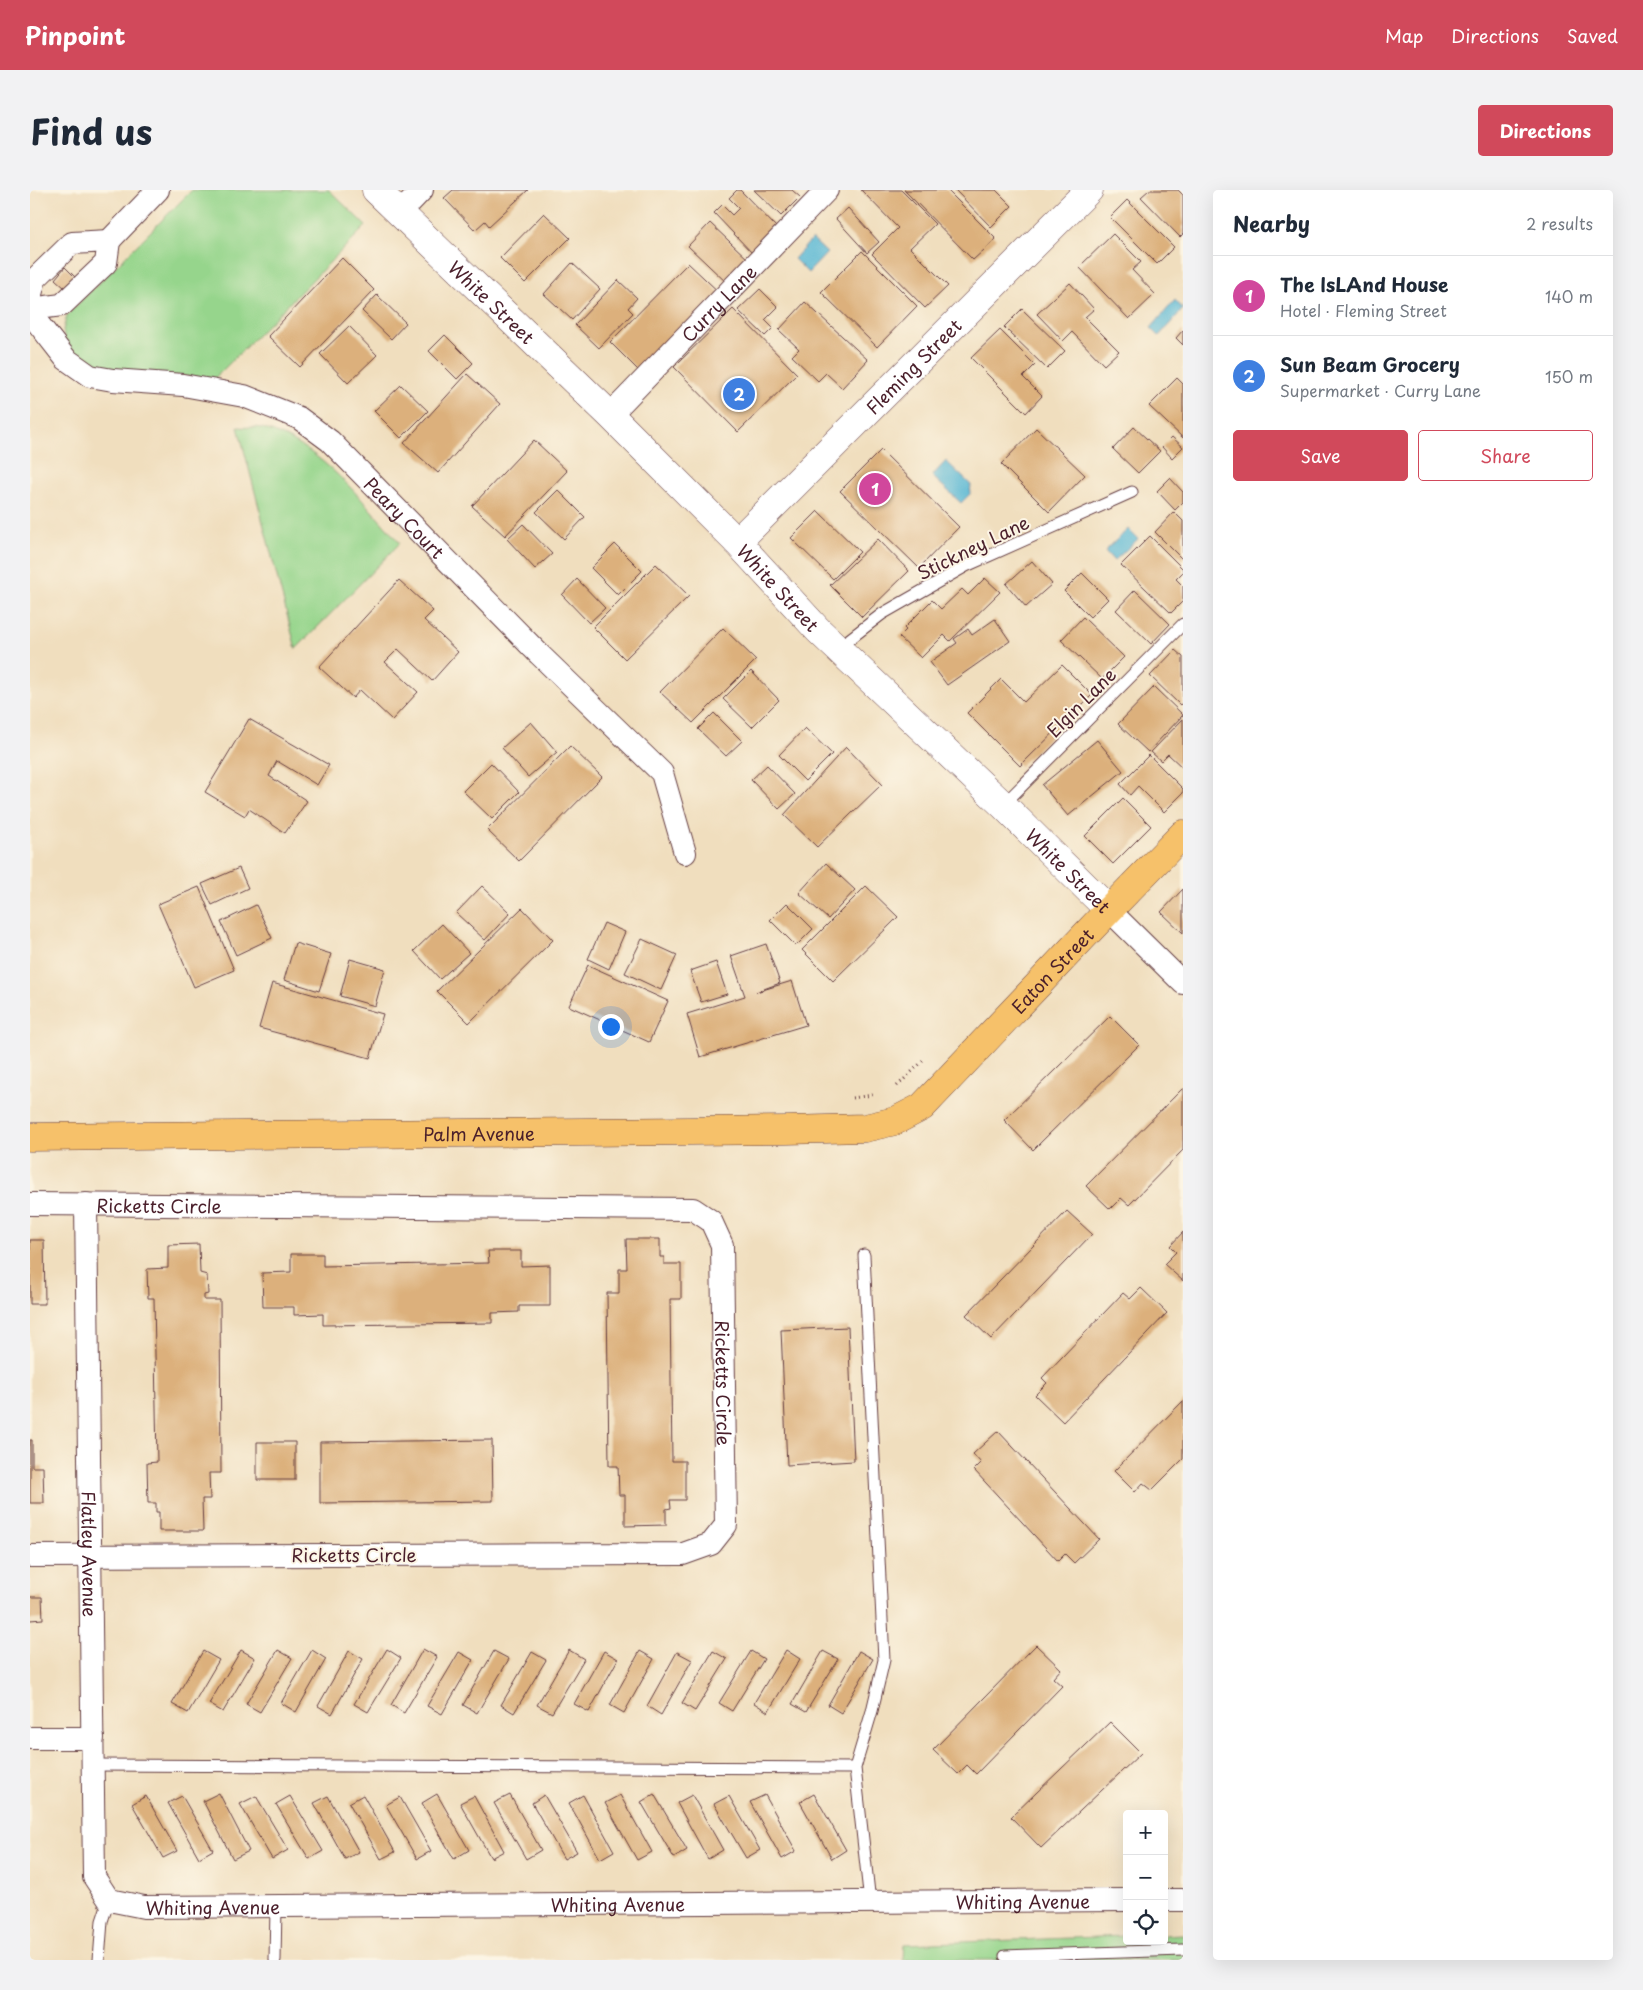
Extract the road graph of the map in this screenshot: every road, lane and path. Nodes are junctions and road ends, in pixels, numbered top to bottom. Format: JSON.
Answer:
{"nodes":[{"id":1,"x":158,"y":190,"type":"edge"},
{"id":2,"x":376,"y":190,"type":"edge"},
{"id":3,"x":422,"y":190,"type":"edge"},
{"id":4,"x":827,"y":190,"type":"edge"},
{"id":5,"x":1090,"y":190,"type":"edge"},
{"id":6,"x":400,"y":213,"type":"junction"},
{"id":7,"x":109,"y":241,"type":"junction"},
{"id":8,"x":30,"y":298,"type":"edge"},
{"id":9,"x":30,"y":309,"type":"edge"},
{"id":10,"x":30,"y":313,"type":"edge"},
{"id":11,"x":610,"y":414,"type":"junction"},
{"id":12,"x":1132,"y":492,"type":"dead end"},
{"id":13,"x":737,"y":542,"type":"junction"},
{"id":14,"x":1183,"y":624,"type":"edge"},
{"id":15,"x":838,"y":648,"type":"junction"},
{"id":16,"x":1003,"y":805,"type":"junction"},
{"id":17,"x":1183,"y":834,"type":"edge"},
{"id":18,"x":685,"y":853,"type":"dead end"},
{"id":19,"x":1108,"y":910,"type":"junction"},
{"id":20,"x":1183,"y":983,"type":"edge"},
{"id":21,"x":926,"y":1058,"type":"dead end"},
{"id":22,"x":890,"y":1092,"type":"dead end"},
{"id":23,"x":881,"y":1094,"type":"dead end"},
{"id":24,"x":845,"y":1099,"type":"dead end"},
{"id":25,"x":922,"y":1107,"type":"joint"},
{"id":26,"x":30,"y":1137,"type":"edge"},
{"id":27,"x":30,"y":1204,"type":"edge"},
{"id":28,"x":86,"y":1204,"type":"junction"},
{"id":29,"x":864,"y":1255,"type":"dead end"},
{"id":30,"x":90,"y":1555,"type":"junction"},
{"id":31,"x":30,"y":1556,"type":"edge"},
{"id":32,"x":30,"y":1738,"type":"edge"},
{"id":33,"x":93,"y":1738,"type":"junction"},
{"id":34,"x":93,"y":1765,"type":"junction"},
{"id":35,"x":854,"y":1768,"type":"junction"},
{"id":36,"x":109,"y":1900,"type":"junction"},
{"id":37,"x":1123,"y":1900,"type":"edge"},
{"id":38,"x":1168,"y":1900,"type":"edge"},
{"id":39,"x":1183,"y":1900,"type":"edge"},
{"id":40,"x":870,"y":1902,"type":"junction"},
{"id":41,"x":276,"y":1907,"type":"junction"},
{"id":42,"x":1182,"y":1953,"type":"edge"},
{"id":43,"x":1005,"y":1956,"type":"dead end"},
{"id":44,"x":99,"y":1960,"type":"edge"},
{"id":45,"x":275,"y":1960,"type":"edge"}],
"edges":[{"from":1,"to":7,"type":"street"},
{"from":2,"to":6,"type":"street","name":"White Street"},
{"from":3,"to":6,"type":"street"},
{"from":4,"to":11,"type":"street","name":"Curry Lane"},
{"from":5,"to":13,"type":"street","name":"Fleming Street"},
{"from":6,"to":11,"type":"street","name":"White Street"},
{"from":7,"to":8,"type":"street"},
{"from":7,"to":9,"type":"street"},
{"from":10,"to":18,"type":"street","name":"Peary Court"},
{"from":11,"to":13,"type":"street","name":"White Street"},
{"from":12,"to":15,"type":"lane","name":"Stickney Lane"},
{"from":13,"to":15,"type":"street","name":"White Street"},
{"from":14,"to":16,"type":"lane","name":"Elgin Lane"},
{"from":15,"to":16,"type":"street","name":"White Street"},
{"from":16,"to":19,"type":"street","name":"White Street"},
{"from":17,"to":19,"type":"main road","name":"Eaton Street"},
{"from":19,"to":20,"type":"street","name":"White Street"},
{"from":19,"to":25,"type":"main road","name":"Eaton Street"},
{"from":21,"to":22,"type":"path"},
{"from":23,"to":24,"type":"path"},
{"from":25,"to":26,"type":"main road","name":"Palm Avenue"},
{"from":27,"to":28,"type":"street","name":"Ricketts Circle"},
{"from":28,"to":30,"type":"street","name":"Flatley Avenue"},
{"from":28,"to":30,"type":"street","name":"Ricketts Circle"},
{"from":29,"to":35,"type":"lane"},
{"from":30,"to":31,"type":"street","name":"Ricketts Circle"},
{"from":30,"to":33,"type":"street","name":"Flatley Avenue"},
{"from":32,"to":33,"type":"street"},
{"from":33,"to":34,"type":"street","name":"Flatley Avenue"},
{"from":34,"to":35,"type":"lane"},
{"from":34,"to":36,"type":"street","name":"Flatley Avenue"},
{"from":35,"to":40,"type":"lane"},
{"from":36,"to":41,"type":"street","name":"Whiting Avenue"},
{"from":36,"to":44,"type":"lane"},
{"from":37,"to":40,"type":"street","name":"Whiting Avenue"},
{"from":38,"to":39,"type":"street"},
{"from":40,"to":41,"type":"street","name":"Whiting Avenue"},
{"from":41,"to":45,"type":"lane"},
{"from":42,"to":43,"type":"lane"}]}
